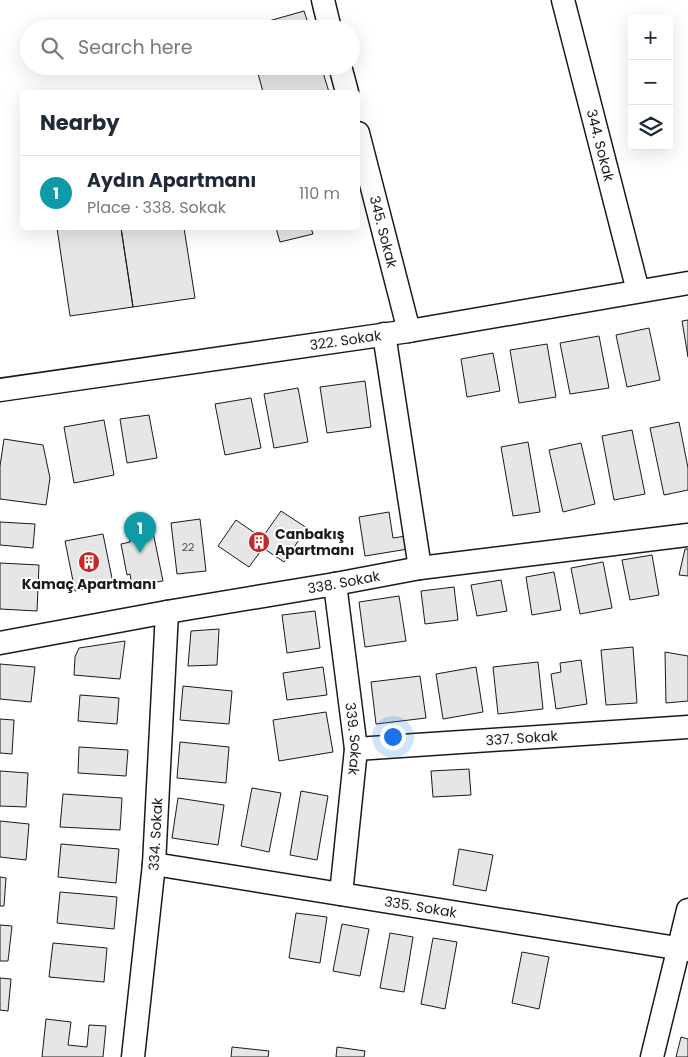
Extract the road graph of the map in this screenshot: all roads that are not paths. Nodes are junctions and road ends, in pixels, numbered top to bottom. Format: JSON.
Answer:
{"nodes":[{"id":1,"x":323,"y":0,"type":"edge"},
{"id":2,"x":563,"y":0,"type":"edge"},
{"id":3,"x":328,"y":20,"type":"edge"},
{"id":4,"x":342,"y":75,"type":"edge"},
{"id":5,"x":346,"y":90,"type":"edge"},
{"id":6,"x":360,"y":152,"type":"edge"},
{"id":7,"x":362,"y":169,"type":"edge"},
{"id":8,"x":688,"y":283,"type":"edge"},
{"id":9,"x":638,"y":291,"type":"junction"},
{"id":10,"x":409,"y":331,"type":"junction"},
{"id":11,"x":384,"y":334,"type":"junction"},
{"id":12,"x":0,"y":390,"type":"edge"},
{"id":13,"x":688,"y":535,"type":"edge"},
{"id":14,"x":420,"y":568,"type":"junction"},
{"id":15,"x":335,"y":584,"type":"junction"},
{"id":16,"x":168,"y":612,"type":"junction"},
{"id":17,"x":0,"y":643,"type":"edge"},
{"id":18,"x":688,"y":727,"type":"edge"},
{"id":19,"x":356,"y":749,"type":"junction"},
{"id":20,"x":154,"y":864,"type":"junction"},
{"id":21,"x":341,"y":894,"type":"junction"},
{"id":22,"x":688,"y":910,"type":"edge"},
{"id":23,"x":683,"y":949,"type":"edge"},
{"id":24,"x":133,"y":1057,"type":"edge"},
{"id":25,"x":652,"y":1057,"type":"edge"}],
"edges":[{"from":1,"to":3,"type":"street"},
{"from":2,"to":9,"type":"street","name":"344. Sokak"},
{"from":4,"to":5,"type":"street"},
{"from":6,"to":7,"type":"street","name":"345. Sokak"},
{"from":7,"to":10,"type":"street","name":"345. Sokak"},
{"from":8,"to":9,"type":"street","name":"322. Sokak"},
{"from":9,"to":10,"type":"street","name":"322. Sokak"},
{"from":10,"to":11,"type":"street","name":"322. Sokak"},
{"from":11,"to":12,"type":"street","name":"322. Sokak"},
{"from":11,"to":14,"type":"street"},
{"from":13,"to":14,"type":"street","name":"338. Sokak"},
{"from":14,"to":15,"type":"street","name":"338. Sokak"},
{"from":15,"to":16,"type":"street","name":"338. Sokak"},
{"from":15,"to":19,"type":"street","name":"339. Sokak"},
{"from":16,"to":17,"type":"street","name":"338. Sokak"},
{"from":16,"to":20,"type":"street","name":"334. Sokak"},
{"from":18,"to":19,"type":"street","name":"337. Sokak"},
{"from":19,"to":21,"type":"street","name":"339. Sokak"},
{"from":20,"to":21,"type":"street","name":"335. Sokak"},
{"from":20,"to":24,"type":"street","name":"334. Sokak"},
{"from":21,"to":23,"type":"street","name":"335. Sokak"},
{"from":22,"to":23,"type":"street"},
{"from":23,"to":25,"type":"street"}]}
